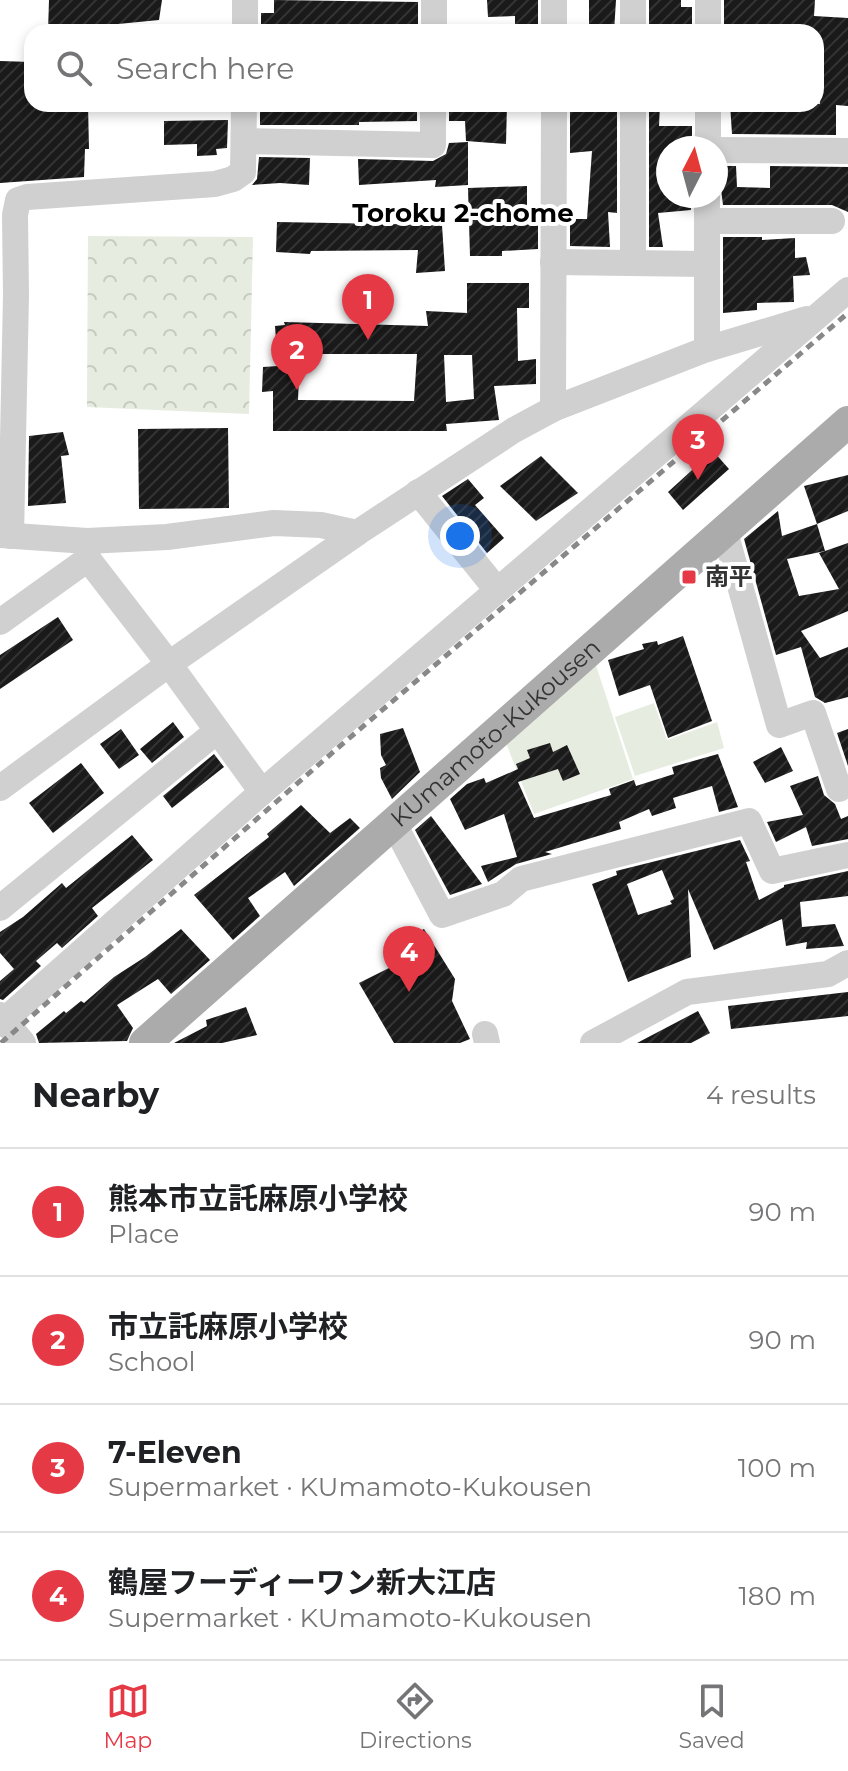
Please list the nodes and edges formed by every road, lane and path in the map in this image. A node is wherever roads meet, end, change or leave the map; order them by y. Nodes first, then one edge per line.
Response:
1 (245, 0) edge
2 (434, 0) edge
3 (554, 0) edge
4 (633, 0) edge
5 (708, 0) edge
6 (245, 24) edge
7 (434, 24) edge
8 (554, 24) edge
9 (633, 24) edge
10 (708, 24) edge
11 (244, 112) edge
12 (433, 112) edge
13 (554, 112) edge
14 (633, 112) edge
15 (708, 112) edge
16 (708, 136) edge
17 (244, 141) junction
18 (728, 150) edge
19 (848, 151) edge
20 (707, 209) edge
21 (7, 215) edge
22 (832, 221) dead end
23 (553, 262) junction
24 (633, 263) junction
25 (706, 264) junction
26 (848, 290) edge
27 (8, 295) edge
28 (818, 316) junction
29 (707, 349) junction
30 (8, 353) edge
31 (553, 409) junction
32 (7, 422) edge
33 (848, 422) edge
34 (418, 492) junction
35 (725, 532) junction
36 (357, 533) junction
37 (5, 536) edge
38 (88, 550) junction
39 (497, 590) junction
40 (0, 622) edge
41 (169, 664) junction
42 (217, 731) junction
43 (0, 788) edge
44 (839, 789) dead end
45 (262, 792) junction
46 (394, 824) junction
47 (848, 855) edge
48 (0, 908) edge
49 (848, 963) edge
50 (2, 1020) edge
51 (23, 1043) edge
52 (145, 1043) edge
53 (593, 1043) edge

1 - 6 street
2 - 7 street
3 - 8 street
4 - 9 street
5 - 10 street
11 - 17 street
12 - 17 street
13 - 23 street
14 - 24 street
15 - 16 street
17 - 21 street
18 - 19 street
20 - 22 street
20 - 25 street
21 - 27 street
23 - 24 street
23 - 31 street
24 - 25 street
25 - 29 street
26 - 28 street
27 - 30 street
28 - 29 street
28 - 39 street
29 - 31 street
30 - 32 street
31 - 34 street
32 - 37 street
33 - 35 main road, KUmamoto-Kukousen
34 - 36 street
34 - 39 street
35 - 44 street
35 - 46 main road, KUmamoto-Kukousen
36 - 38 street
36 - 41 street
37 - 38 street
38 - 40 street
38 - 41 street
39 - 45 street
41 - 42 street
41 - 43 street
42 - 45 street
42 - 48 street
45 - 50 street
46 - 47 street
46 - 52 main road, KUmamoto-Kukousen
49 - 53 street
50 - 51 street

